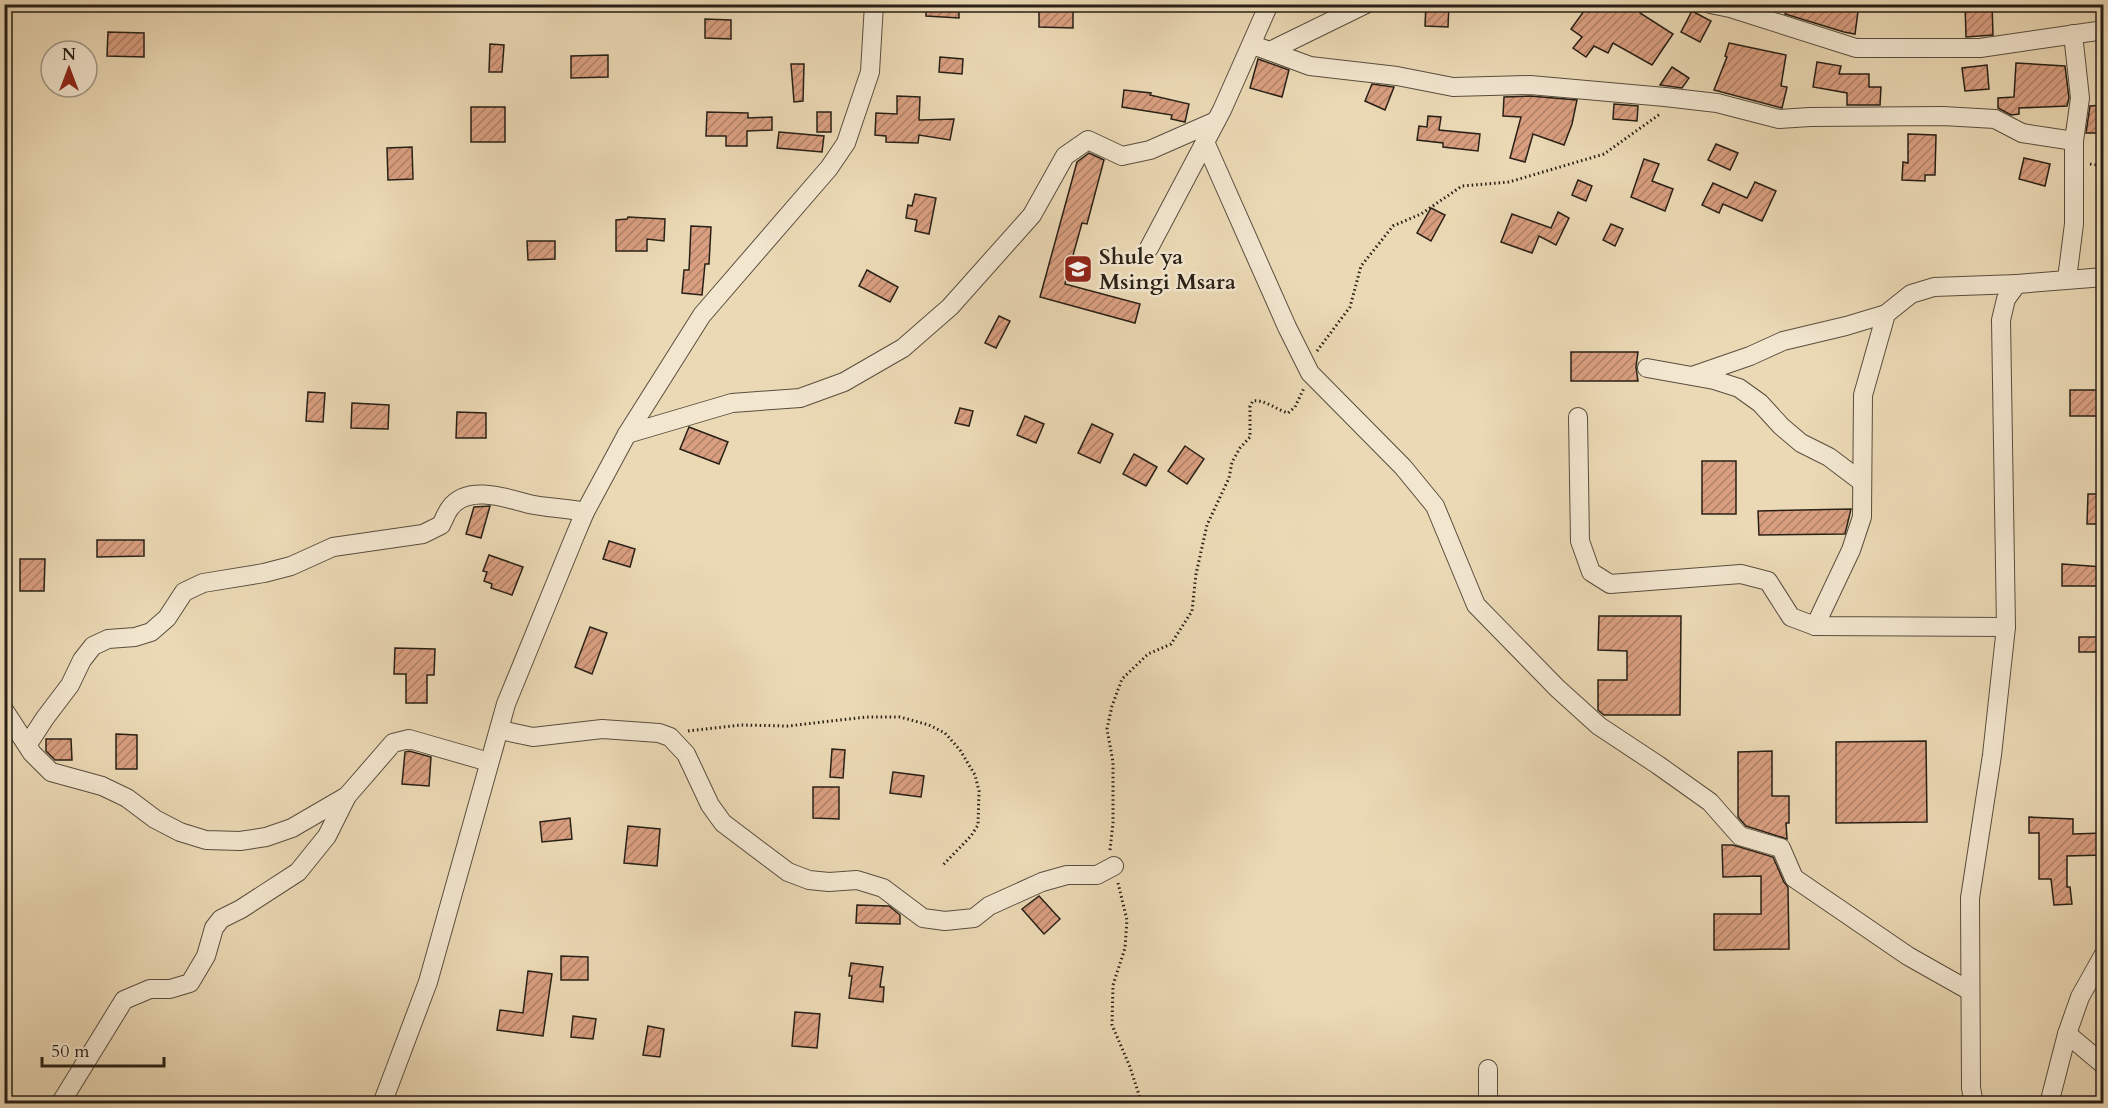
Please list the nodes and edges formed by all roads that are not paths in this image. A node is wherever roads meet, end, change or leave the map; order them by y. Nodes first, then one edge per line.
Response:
1 (874, 4) edge
2 (1269, 4) edge
3 (1366, 4) edge
4 (1710, 4) edge
5 (2103, 30) edge
6 (2073, 34) junction
7 (1252, 45) junction
8 (1270, 51) junction
9 (1216, 121) junction
10 (2073, 141) junction
11 (1205, 142) junction
12 (1149, 248) dead end
13 (2103, 277) edge
14 (2067, 279) junction
15 (2017, 284) junction
16 (1886, 314) junction
17 (1647, 368) dead end
18 (1693, 376) junction
19 (1578, 417) dead end
20 (627, 434) junction
21 (1862, 482) junction
22 (585, 512) junction
23 (1815, 626) junction
24 (2006, 627) junction
25 (4, 710) edge
26 (500, 730) junction
27 (28, 744) junction
28 (489, 762) junction
29 (347, 796) junction
30 (1114, 866) road end
31 (2103, 954) edge
32 (1970, 992) junction
33 (2067, 1034) junction
34 (2103, 1065) edge
35 (1488, 1069) dead end
36 (60, 1104) edge
37 (382, 1104) edge
38 (1488, 1104) edge
39 (1974, 1104) edge
40 (2049, 1104) edge

1 - 20 street
2 - 7 street
3 - 8 street
4 - 6 street
5 - 6 street
6 - 10 street
7 - 8 street
7 - 9 street
8 - 10 street
9 - 11 street
9 - 20 street
10 - 14 street
11 - 12 street
11 - 32 street
13 - 14 street
14 - 15 street
15 - 16 street
15 - 24 street
16 - 18 street
16 - 21 street
17 - 18 street
18 - 21 street
19 - 23 street
20 - 22 street
21 - 23 street
22 - 26 street
22 - 27 street
23 - 24 street
24 - 32 street
25 - 27 street
26 - 28 street
26 - 30 street
27 - 29 street
28 - 29 street
28 - 37 street
29 - 36 street
31 - 33 street
32 - 39 street
33 - 34 street
33 - 40 street
35 - 38 street

